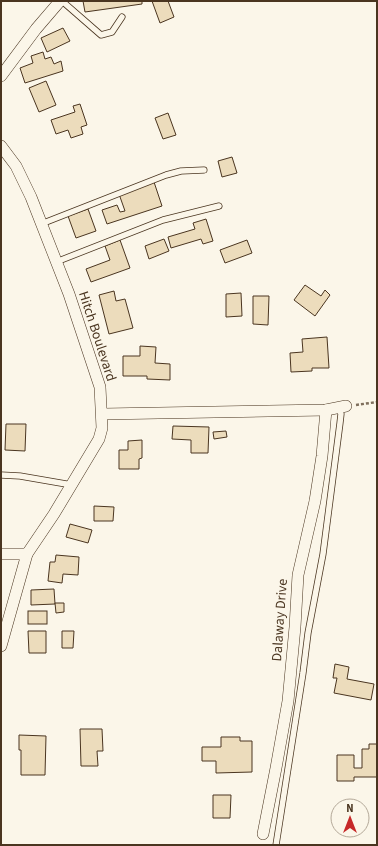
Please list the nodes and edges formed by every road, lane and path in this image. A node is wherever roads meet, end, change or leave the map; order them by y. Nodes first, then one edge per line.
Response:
1 (61, 1) edge
2 (122, 17) dead end
3 (1, 76) edge
4 (1, 146) edge
5 (204, 170) dead end
6 (219, 206) dead end
7 (41, 224) junction
8 (56, 262) junction
9 (377, 402) edge
10 (343, 406) junction
11 (326, 410) junction
12 (103, 414) junction
13 (1, 475) edge
14 (72, 485) junction
15 (1, 554) edge
16 (27, 554) junction
17 (1, 646) edge
18 (263, 834) dead end
19 (276, 845) edge

1 - 2 lane
1 - 3 street
4 - 7 street, Hitch Boulevard
5 - 7 lane
6 - 8 lane
7 - 8 street, Hitch Boulevard
8 - 12 street, Hitch Boulevard
9 - 10 path
10 - 11 street
10 - 19 lane
11 - 12 street
11 - 18 street, Dalaway Drive
12 - 14 street, Hitch Boulevard
13 - 14 lane
14 - 16 street, Hitch Boulevard
15 - 16 street
16 - 17 street, Hitch Boulevard

